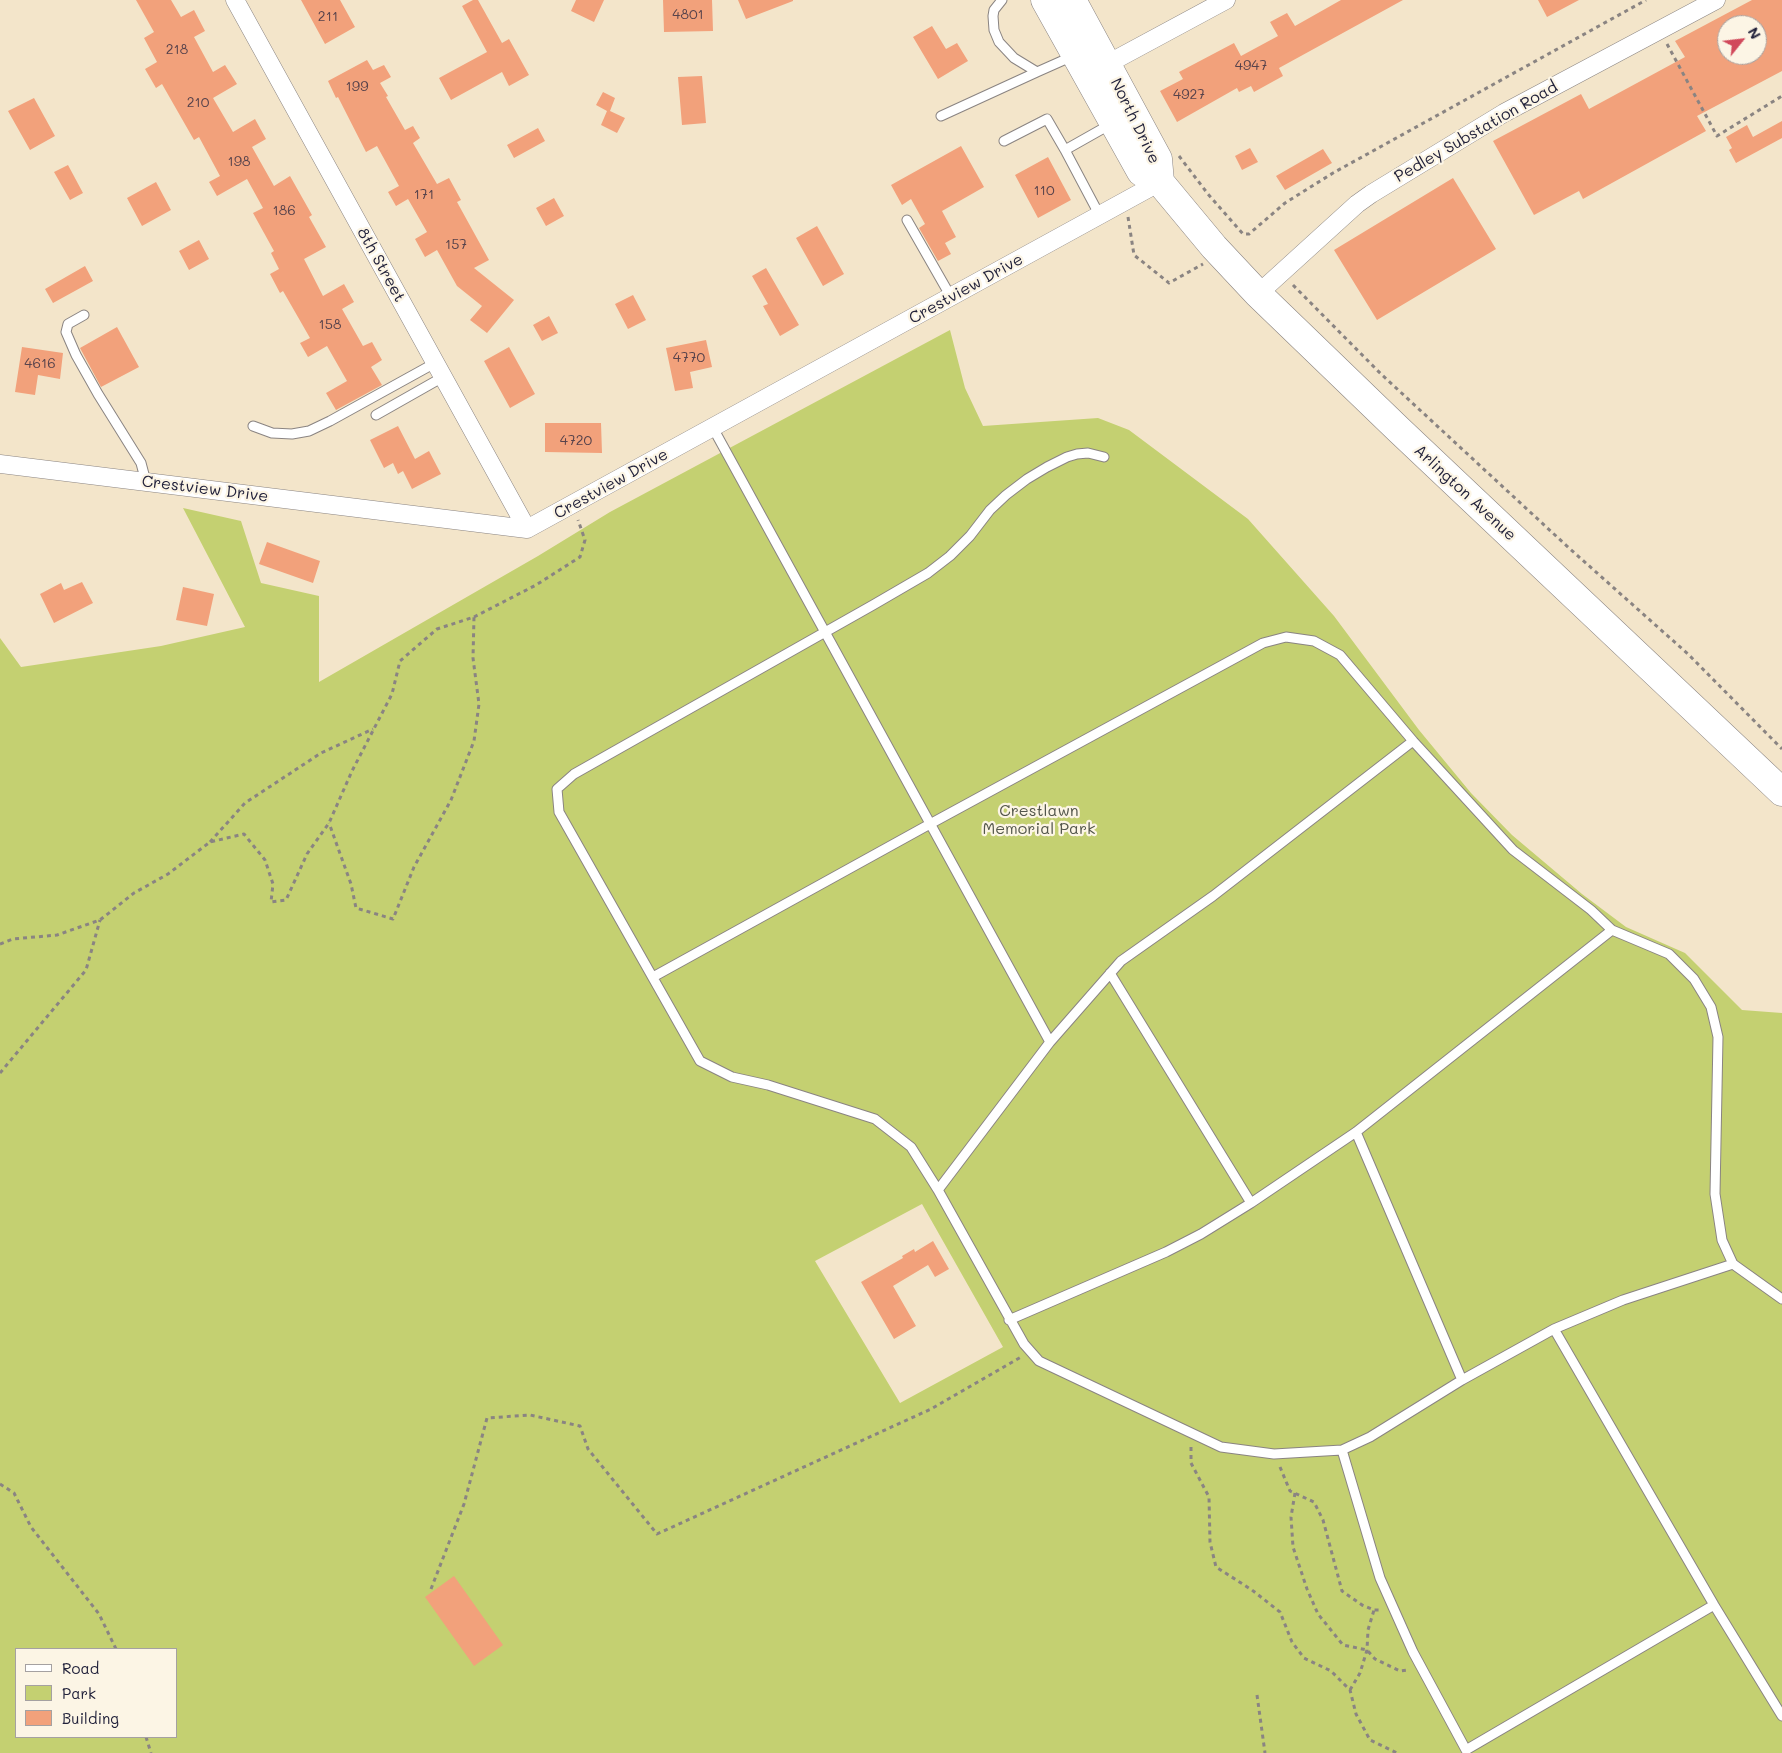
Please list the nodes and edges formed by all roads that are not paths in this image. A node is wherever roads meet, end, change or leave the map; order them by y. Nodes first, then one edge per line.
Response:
1 (235, 0) edge
2 (1002, 0) edge
3 (1045, 0) edge
4 (1072, 0) edge
5 (1226, 0) edge
6 (1716, 0) edge
7 (1090, 65) junction
8 (1037, 72) junction
9 (941, 116) dead end
10 (1114, 123) junction
11 (1004, 141) dead end
12 (1064, 150) junction
13 (1160, 182) junction
14 (1100, 216) junction
15 (907, 220) dead end
16 (1258, 294) junction
17 (951, 297) junction
18 (84, 316) dead end
19 (439, 370) junction
20 (376, 415) dead end
21 (253, 426) dead end
22 (713, 428) junction
23 (1104, 456) dead end
24 (0, 464) edge
25 (146, 482) junction
26 (527, 530) junction
27 (826, 632) junction
28 (1413, 741) junction
29 (1782, 792) edge
30 (930, 824) junction
31 (1612, 930) junction
32 (1110, 973) junction
33 (653, 977) junction
34 (1050, 1042) junction
35 (1356, 1132) junction
36 (938, 1190) junction
37 (1251, 1203) junction
38 (1733, 1264) junction
39 (1782, 1299) edge
40 (1010, 1320) junction
41 (1554, 1329) junction
42 (1462, 1380) junction
43 (1342, 1450) junction
44 (1714, 1605) junction
45 (1782, 1716) edge
46 (1464, 1751) edge

1 - 19 street, 8th Street
2 - 8 lane
3 - 7 main road, North Drive
4 - 7 main road, North Drive
5 - 7 street
6 - 16 street, Pedley Substation Road
7 - 8 lane
7 - 10 main road, North Drive
7 - 13 main road, North Drive
8 - 9 lane
10 - 12 lane
10 - 13 main road, North Drive
11 - 12 lane
12 - 14 lane
13 - 14 street, Crestview Drive
13 - 16 main road, Arlington Avenue
14 - 17 street, Crestview Drive
15 - 17 lane
16 - 29 main road, Arlington Avenue
17 - 22 street, Crestview Drive
18 - 25 lane
19 - 20 lane
19 - 21 lane
19 - 26 street, 8th Street
22 - 26 street, Crestview Drive
22 - 27 lane
23 - 27 lane
24 - 25 street, Crestview Drive
25 - 26 street, Crestview Drive
27 - 30 lane
27 - 33 lane
28 - 30 lane
28 - 31 lane
28 - 32 lane
30 - 33 lane
30 - 34 lane
31 - 35 lane
31 - 38 lane
32 - 34 lane
32 - 37 lane
33 - 36 lane
34 - 36 lane
35 - 37 lane
35 - 42 lane
36 - 40 lane
37 - 40 lane
38 - 39 lane
38 - 41 lane
40 - 43 lane
41 - 42 lane
41 - 44 lane
42 - 43 lane
43 - 46 lane
44 - 45 lane
44 - 46 lane

